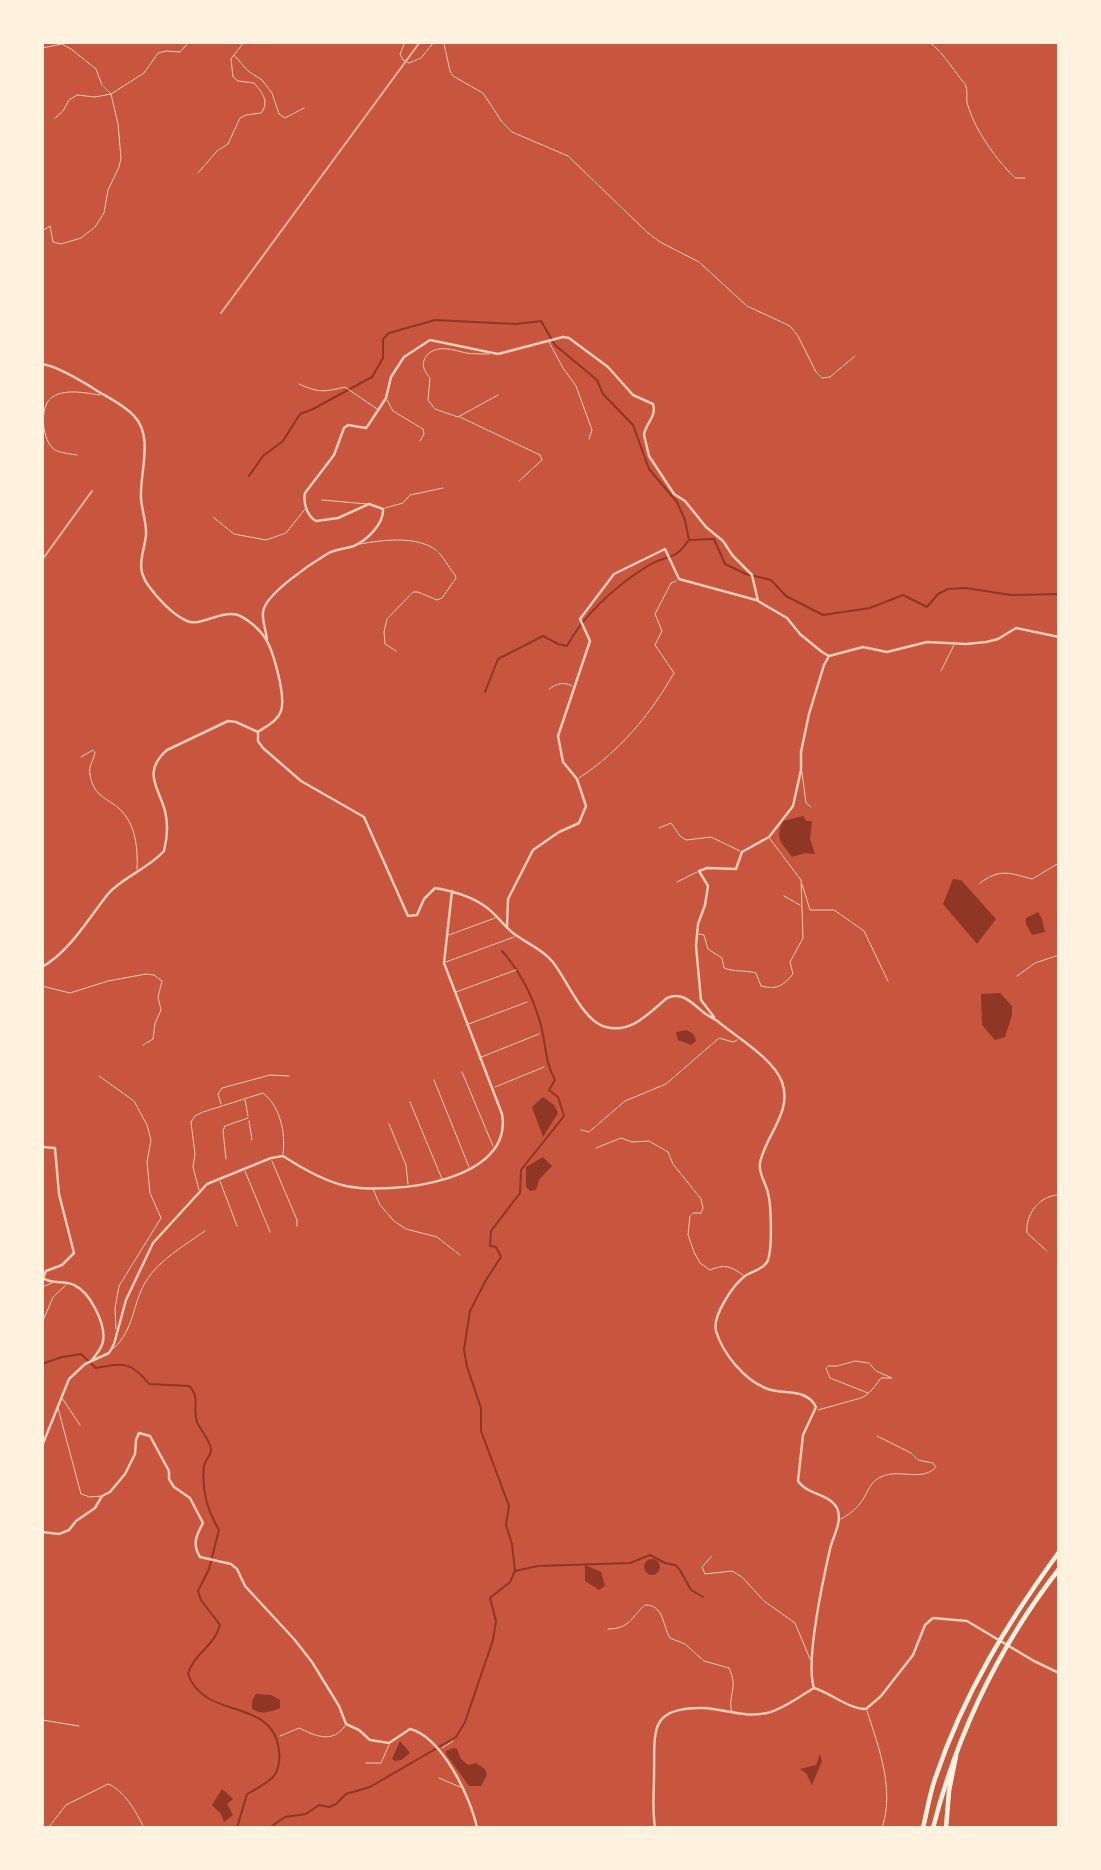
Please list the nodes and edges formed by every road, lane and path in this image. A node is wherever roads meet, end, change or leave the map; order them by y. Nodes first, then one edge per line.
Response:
1 (188, 42) edge
2 (244, 42) edge
3 (405, 42) edge
4 (434, 42) edge
5 (441, 42) edge
6 (929, 42) edge
7 (42, 48) edge
8 (233, 55) junction
9 (111, 94) junction
10 (304, 108) dead end
11 (54, 119) dead end
12 (198, 173) dead end
13 (1025, 178) dead end
14 (42, 231) edge
15 (548, 340) junction
16 (491, 354) junction
17 (855, 356) dead end
18 (42, 364) edge
19 (299, 384) dead end
20 (498, 395) dead end
21 (106, 396) junction
22 (386, 398) junction
23 (377, 409) junction
24 (458, 416) junction
25 (589, 439) dead end
26 (420, 441) dead end
27 (76, 455) dead end
28 (519, 481) dead end
29 (443, 488) dead end
30 (322, 500) dead end
31 (369, 504) junction
32 (306, 507) junction
33 (383, 509) junction
34 (213, 517) dead end
35 (354, 545) junction
36 (680, 579) junction
37 (758, 601) junction
38 (1059, 637) edge
39 (268, 642) junction
40 (956, 643) junction
41 (396, 651) dead end
42 (830, 656) junction
43 (941, 671) dead end
44 (574, 687) junction
45 (550, 689) dead end
46 (258, 732) junction
47 (81, 757) dead end
48 (801, 770) junction
49 (578, 779) junction
50 (811, 807) dead end
51 (659, 828) dead end
52 (769, 837) junction
53 (742, 852) junction
54 (1059, 863) edge
55 (699, 872) junction
56 (136, 874) junction
57 (801, 880) junction
58 (677, 882) dead end
59 (980, 883) dead end
60 (452, 891) junction
61 (784, 896) dead end
62 (802, 906) junction
63 (495, 918) dead end
64 (507, 927) junction
65 (696, 933) junction
66 (447, 936) junction
67 (516, 937) dead end
68 (1059, 955) edge
69 (444, 963) junction
70 (42, 967) edge
71 (516, 970) dead end
72 (1017, 976) dead end
73 (888, 981) dead end
74 (42, 986) edge
75 (454, 992) junction
76 (527, 1002) dead end
77 (718, 1021) junction
78 (466, 1025) junction
79 (539, 1034) dead end
80 (738, 1038) junction
81 (144, 1045) dead end
82 (479, 1058) junction
83 (544, 1068) dead end
84 (462, 1072) dead end
85 (99, 1076) dead end
86 (289, 1076) dead end
87 (435, 1080) dead end
88 (492, 1088) junction
89 (244, 1098) junction
90 (410, 1102) dead end
91 (222, 1106) junction
92 (248, 1118) junction
93 (389, 1124) dead end
94 (581, 1130) dead end
95 (252, 1140) dead end
96 (42, 1147) edge
97 (494, 1148) junction
98 (596, 1148) dead end
99 (283, 1156) junction
100 (226, 1158) dead end
101 (271, 1158) junction
102 (244, 1169) junction
103 (470, 1169) junction
104 (219, 1178) junction
105 (442, 1181) junction
106 (408, 1186) junction
107 (372, 1187) junction
108 (199, 1191) junction
109 (1059, 1195) edge
110 (237, 1226) dead end
111 (297, 1226) dead end
112 (205, 1231) dead end
113 (270, 1231) dead end
114 (1047, 1251) dead end
115 (460, 1255) dead end
116 (744, 1277) junction
117 (54, 1282) junction
118 (69, 1283) junction
119 (42, 1287) edge
120 (42, 1323) edge
121 (116, 1335) junction
122 (109, 1353) junction
123 (91, 1361) junction
124 (868, 1393) junction
125 (61, 1396) junction
126 (57, 1405) junction
127 (816, 1411) junction
128 (80, 1426) dead end
129 (877, 1436) dead end
130 (42, 1446) edge
131 (102, 1496) junction
132 (839, 1521) junction
133 (42, 1532) edge
134 (1059, 1552) edge
135 (712, 1556) dead end
136 (1059, 1569) edge
137 (608, 1629) dead end
138 (810, 1659) junction
139 (1059, 1673) edge
140 (814, 1688) junction
141 (866, 1709) junction
142 (733, 1714) junction
143 (42, 1720) edge
144 (346, 1724) junction
145 (79, 1726) dead end
146 (279, 1736) dead end
147 (453, 1741) dead end
148 (389, 1743) junction
149 (957, 1748) junction
150 (440, 1750) junction
151 (366, 1763) dead end
152 (439, 1777) dead end
153 (462, 1788) junction
154 (48, 1828) edge
155 (144, 1828) edge
156 (477, 1828) edge
157 (655, 1828) edge
158 (881, 1828) edge
159 (923, 1828) edge
160 (933, 1828) edge
161 (946, 1828) edge

1 - 9 lane
2 - 8 lane
3 - 4 lane
5 - 17 lane
6 - 13 lane
7 - 9 lane
8 - 10 lane
8 - 12 lane
9 - 11 lane
9 - 14 lane
15 - 16 street
15 - 25 lane
15 - 37 street
16 - 22 street
16 - 24 lane
18 - 21 street
19 - 23 lane
20 - 24 lane
21 - 27 lane
21 - 39 street
22 - 23 street
22 - 26 lane
23 - 32 street
24 - 28 lane
29 - 33 lane
30 - 31 lane
31 - 32 street
31 - 33 street
32 - 34 lane
33 - 35 street
35 - 39 street
35 - 41 lane
36 - 37 street
36 - 44 street
36 - 49 lane
37 - 42 street
38 - 40 street
39 - 46 street
40 - 42 street
40 - 43 lane
42 - 48 street
44 - 45 lane
44 - 49 street
46 - 56 street
46 - 60 street
47 - 56 lane
48 - 50 lane
48 - 52 street
49 - 64 street
51 - 53 lane
52 - 53 street
52 - 57 lane
53 - 55 street
54 - 59 lane
55 - 58 lane
55 - 65 street
56 - 70 street
57 - 62 lane
57 - 73 lane
60 - 64 street
60 - 66 street
61 - 62 lane
62 - 65 lane
63 - 66 lane
64 - 77 street
65 - 77 street
66 - 69 street
67 - 69 lane
68 - 72 lane
69 - 75 street
71 - 75 lane
74 - 81 lane
75 - 78 street
76 - 78 lane
77 - 80 street
78 - 82 street
79 - 82 lane
80 - 94 lane
80 - 116 street
82 - 88 street
83 - 88 lane
84 - 97 lane
85 - 121 lane
86 - 91 lane
87 - 103 lane
88 - 97 street
89 - 91 lane
89 - 92 lane
89 - 99 lane
90 - 105 lane
91 - 108 lane
92 - 95 lane
92 - 100 lane
93 - 106 lane
96 - 117 street
97 - 103 street
98 - 116 lane
99 - 101 street
99 - 107 street
101 - 102 street
101 - 111 lane
102 - 104 street
102 - 113 lane
103 - 105 street
104 - 108 street
104 - 110 lane
105 - 106 street
106 - 107 street
107 - 115 lane
108 - 121 street
109 - 114 lane
112 - 122 lane
116 - 127 street
117 - 118 street
117 - 119 lane
118 - 120 lane
118 - 123 street
121 - 122 street
122 - 123 street
123 - 125 street
124 - 124 lane
124 - 127 lane
125 - 126 street
125 - 128 lane
126 - 130 street
126 - 131 lane
127 - 132 street
129 - 132 lane
131 - 133 street
131 - 144 street
132 - 138 street
134 - 159 highway
135 - 138 lane
136 - 149 highway
137 - 142 lane
138 - 140 street
139 - 141 street
140 - 141 street
140 - 142 street
141 - 158 lane
142 - 157 street
143 - 145 lane
144 - 146 lane
144 - 148 street
147 - 150 lane
148 - 150 street
148 - 151 lane
149 - 160 highway
149 - 161 highway
150 - 153 street
152 - 153 lane
153 - 156 street
154 - 155 lane

